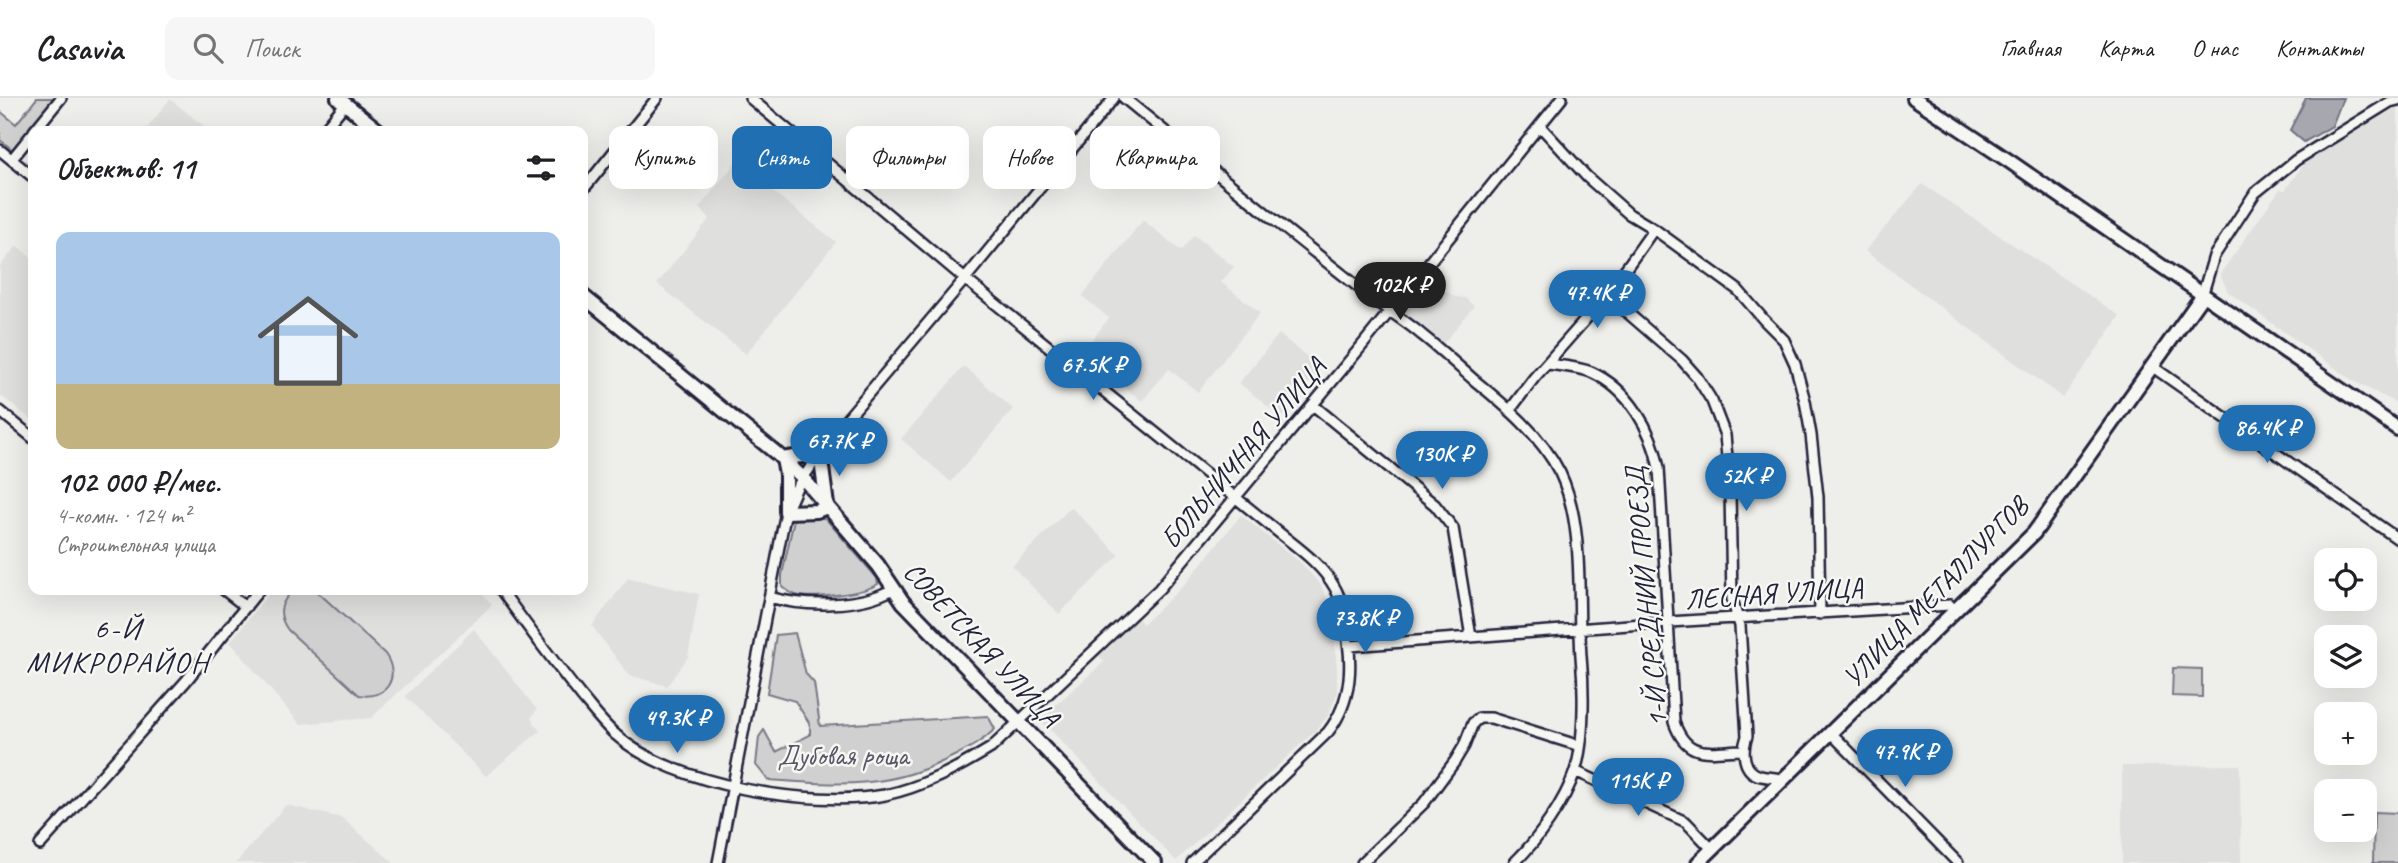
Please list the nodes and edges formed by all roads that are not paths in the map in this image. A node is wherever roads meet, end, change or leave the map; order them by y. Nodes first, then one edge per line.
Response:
1 (61, 98) edge
2 (656, 98) edge
3 (750, 98) edge
4 (1114, 98) edge
5 (1124, 98) edge
6 (1562, 98) edge
7 (1914, 98) edge
8 (2398, 100) edge
9 (341, 101) edge
10 (39, 126) edge
11 (326, 126) edge
12 (373, 126) edge
13 (1540, 126) junction
14 (28, 139) edge
15 (0, 150) edge
16 (12, 159) junction
17 (28, 173) edge
18 (588, 184) edge
19 (1654, 229) junction
20 (965, 279) junction
21 (1607, 295) junction
22 (2202, 296) junction
23 (588, 300) edge
24 (1390, 311) junction
25 (1548, 363) junction
26 (2153, 367) junction
27 (1313, 405) junction
28 (1510, 410) junction
29 (0, 411) edge
30 (2398, 429) edge
31 (28, 434) edge
32 (820, 453) junction
33 (782, 459) junction
34 (802, 477) junction
35 (1237, 498) junction
36 (827, 507) junction
37 (786, 512) junction
38 (2398, 539) edge
39 (893, 589) junction
40 (230, 595) edge
41 (255, 595) edge
42 (505, 595) edge
43 (769, 597) junction
44 (1950, 605) dead end
45 (246, 607) junction
46 (1820, 614) junction
47 (1737, 618) junction
48 (1669, 622) junction
49 (1580, 630) junction
50 (1471, 637) junction
51 (1350, 646) junction
52 (1019, 721) junction
53 (1832, 734) junction
54 (1580, 746) junction
55 (1742, 750) junction
56 (1575, 771) junction
57 (1784, 780) junction
58 (733, 786) junction
59 (40, 845) dead end
60 (1712, 849) junction
61 (718, 863) edge
62 (1155, 863) edge
63 (1192, 863) edge
64 (1362, 863) edge
65 (1514, 863) edge
66 (1698, 863) edge
67 (1958, 863) edge

1 - 10 street
2 - 18 street
3 - 20 street
4 - 20 street
5 - 24 street
6 - 13 street, БОЛЬНИЧНАЯ УЛИЦА
7 - 22 street
8 - 22 street
9 - 11 street
9 - 12 street
13 - 19 street
13 - 24 street, БОЛЬНИЧНАЯ УЛИЦА
14 - 16 street
15 - 16 street
16 - 17 street
19 - 21 street
19 - 46 street
20 - 32 street
20 - 35 street
21 - 25 street
21 - 47 street
22 - 26 street, УЛИЦА МЕТАЛЛУРГОВ
22 - 30 street
23 - 33 street, СОВЕТСКАЯ УЛИЦА
24 - 27 street, БОЛЬНИЧНАЯ УЛИЦА
24 - 28 street
25 - 28 street
25 - 48 street, 1-Й СРЕДНИЙ ПРОЕЗД
26 - 38 street
26 - 53 street, УЛИЦА МЕТАЛЛУРГОВ
27 - 35 street, БОЛЬНИЧНАЯ УЛИЦА
27 - 50 street
28 - 49 street
29 - 31 street
32 - 33 street
32 - 34 street
32 - 36 street
33 - 34 street, СОВЕТСКАЯ УЛИЦА
33 - 37 street
34 - 36 street, СОВЕТСКАЯ УЛИЦА
34 - 37 street
35 - 51 street
35 - 52 street, БОЛЬНИЧНАЯ УЛИЦА
36 - 37 street
36 - 39 street, СОВЕТСКАЯ УЛИЦА
37 - 43 street
39 - 43 street
39 - 52 street, СОВЕТСКАЯ УЛИЦА
40 - 45 street
41 - 45 street
42 - 58 street, БОЛЬНИЧНАЯ УЛИЦА
43 - 58 street
44 - 46 street, ЛЕСНАЯ УЛИЦА
45 - 59 street
46 - 47 street, ЛЕСНАЯ УЛИЦА
47 - 48 street, ЛЕСНАЯ УЛИЦА
47 - 55 street
48 - 49 street, ЛЕСНАЯ УЛИЦА
48 - 55 street, 1-Й СРЕДНИЙ ПРОЕЗД
49 - 50 street, ЛЕСНАЯ УЛИЦА
49 - 54 street
50 - 51 street, ЛЕСНАЯ УЛИЦА
51 - 63 street
52 - 58 street, БОЛЬНИЧНАЯ УЛИЦА
52 - 62 street, СОВЕТСКАЯ УЛИЦА
53 - 57 street, УЛИЦА МЕТАЛЛУРГОВ
53 - 67 street
54 - 56 street
54 - 64 street
55 - 57 street
56 - 60 street
56 - 65 street
57 - 60 street, УЛИЦА МЕТАЛЛУРГОВ
58 - 61 street
60 - 66 street, УЛИЦА МЕТАЛЛУРГОВ

